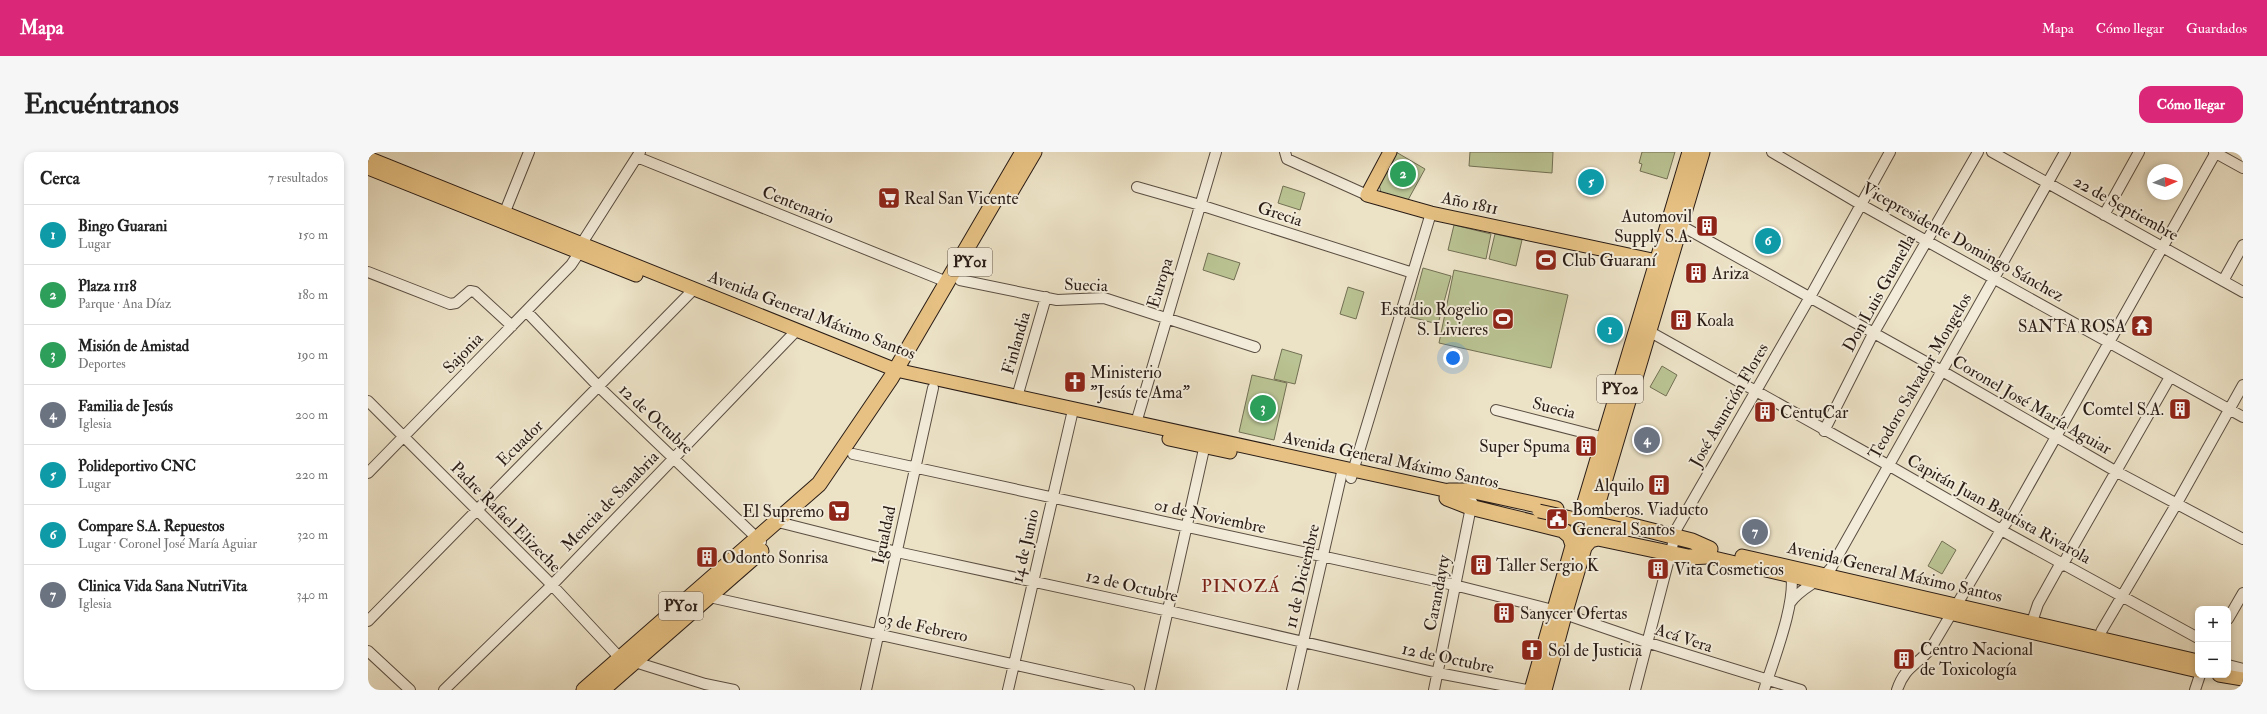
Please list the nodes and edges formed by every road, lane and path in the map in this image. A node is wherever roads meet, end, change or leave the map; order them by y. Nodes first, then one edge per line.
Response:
1 (529, 152) edge
2 (1023, 152) edge
3 (1034, 152) edge
4 (1216, 152) edge
5 (1390, 152) edge
6 (1690, 152) edge
7 (1702, 152) edge
8 (1772, 152) edge
9 (1890, 152) edge
10 (1978, 152) edge
11 (1992, 152) edge
12 (2065, 152) edge
13 (2139, 152) edge
14 (2215, 152) edge
15 (639, 154) edge
16 (1285, 154) edge
17 (1789, 156) edge
18 (368, 158) edge
19 (368, 168) edge
20 (2243, 168) edge
21 (2047, 183) junction
22 (1137, 187) dead end
23 (1367, 195) junction
24 (1200, 204) junction
25 (1860, 204) junction
26 (1431, 213) junction
27 (2104, 215) junction
28 (503, 217) junction
29 (1680, 225) junction
30 (1928, 240) junction
31 (2243, 245) edge
32 (2163, 247) junction
33 (581, 248) junction
34 (1658, 261) junction
35 (368, 272) edge
36 (1413, 273) junction
37 (1994, 278) junction
38 (954, 281) junction
39 (2223, 281) junction
40 (692, 292) junction
41 (2243, 292) edge
42 (1810, 297) junction
43 (1046, 298) junction
44 (528, 312) junction
45 (1166, 319) junction
46 (512, 326) junction
47 (1644, 328) junction
48 (793, 334) junction
49 (1873, 334) junction
50 (2109, 342) junction
51 (1255, 347) dead end
52 (1942, 371) junction
53 (898, 375) junction
54 (2170, 377) junction
55 (2243, 385) edge
56 (599, 387) junction
57 (933, 388) junction
58 (1756, 392) junction
59 (1017, 397) junction
60 (368, 401) edge
61 (2230, 409) junction
62 (1496, 410) dead end
63 (1072, 414) junction
64 (2243, 417) edge
65 (1136, 423) junction
66 (1824, 430) junction
67 (2057, 437) junction
68 (403, 438) junction
69 (1605, 438) junction
70 (1206, 442) junction
71 (853, 454) junction
72 (674, 457) junction
73 (1888, 465) junction
74 (915, 467) junction
75 (2117, 472) junction
76 (368, 473) edge
77 (1347, 473) junction
78 (1448, 494) junction
79 (1052, 497) junction
80 (1592, 501) junction
81 (2177, 503) junction
82 (1492, 504) junction
83 (1471, 505) junction
84 (476, 510) junction
85 (1587, 517) dead end
86 (783, 524) junction
87 (1188, 527) junction
88 (2001, 530) junction
89 (1580, 539) junction
90 (2243, 539) edge
91 (762, 543) junction
92 (1674, 545) junction
93 (897, 552) junction
94 (1709, 553) joint
95 (1323, 557) junction
96 (1836, 560) junction
97 (2063, 564) junction
98 (1790, 572) junction
99 (1821, 579) junction
100 (1033, 581) junction
101 (552, 585) junction
102 (1454, 585) junction
103 (1876, 587) junction
104 (2243, 593) edge
105 (703, 595) junction
106 (2121, 596) junction
107 (1790, 603) junction
108 (1954, 609) junction
109 (1169, 611) junction
110 (1559, 612) junction
111 (2231, 614) edge
112 (368, 621) edge
113 (2032, 622) junction
114 (878, 634) junction
115 (2195, 636) edge
116 (1646, 642) junction
117 (2097, 642) junction
118 (1303, 643) junction
119 (368, 651) edge
120 (620, 657) junction
121 (2195, 660) edge
122 (634, 662) junction
123 (1014, 663) junction
124 (2231, 667) edge
125 (2195, 670) edge
126 (2243, 670) edge
127 (1438, 673) junction
128 (2199, 678) edge
129 (2231, 678) edge
130 (2243, 680) edge
131 (1766, 685) edge
132 (410, 690) edge
133 (444, 690) edge
134 (584, 690) edge
135 (602, 690) edge
136 (734, 690) edge
137 (866, 690) edge
138 (1008, 690) edge
139 (1129, 690) edge
140 (1150, 690) edge
141 (1292, 690) edge
142 (1434, 690) edge
143 (1527, 690) edge
144 (1532, 690) edge
145 (1544, 690) edge
146 (1635, 690) edge
147 (1801, 690) edge
148 (1896, 690) edge
149 (2195, 690) edge

1 - 28 street
2 - 38 highway, PY01
3 - 38 highway, PY01
4 - 24 street, Europa
5 - 23 main road
6 - 34 highway, PY02
7 - 29 highway, PY02
8 - 17 street, Vicepresidente Domingo Sánchez
9 - 25 street, José Asunción Flores
10 - 30 street, Don Luis Guanella
11 - 21 street, 22 de Septiembre
12 - 21 street, Teodoro Salvador Mongelos
13 - 27 street
14 - 20 street
14 - 32 street
15 - 33 street, Sajonia
15 - 38 street, Centenario
16 - 23 street, Año 1811
17 - 25 street, Vicepresidente Domingo Sánchez
18 - 28 main road, Avenida General Máximo Santos
19 - 28 main road, Avenida General Máximo Santos
21 - 27 street, 22 de Septiembre
21 - 37 street, Teodoro Salvador Mongelos
22 - 24 street, Grecia
23 - 26 main road, Año 1811
24 - 36 street, Grecia
24 - 45 street, Europa
25 - 30 street, Vicepresidente Domingo Sánchez
25 - 42 street, José Asunción Flores
26 - 34 main road, Año 1811
26 - 36 street, 11 de Diciembre
27 - 32 street, 22 de Septiembre
28 - 33 main road, Avenida General Máximo Santos
29 - 42 street, Coronel José María Aguiar
29 - 47 highway, PY02
30 - 37 street, Vicepresidente Domingo Sánchez
30 - 49 street, Don Luis Guanella
31 - 39 street
32 - 39 street, 22 de Septiembre
32 - 50 street
33 - 40 main road, Avenida General Máximo Santos
33 - 44 street, Sajonia
34 - 47 highway, PY02
35 - 46 street
36 - 77 street, 11 de Diciembre
37 - 50 street, Vicepresidente Domingo Sánchez
37 - 52 street, Teodoro Salvador Mongelos
38 - 43 street, Suecia
38 - 53 highway, PY01
39 - 41 street, 22 de Septiembre
40 - 48 main road, Avenida General Máximo Santos
40 - 56 street, Ecuador
42 - 49 street, Coronel José María Aguiar
42 - 58 street, José Asunción Flores
43 - 45 street, Suecia
43 - 59 street, Finlandia
44 - 46 street, Sajonia
44 - 56 street, 12 de Octubre
45 - 51 street, Suecia
45 - 65 street, Europa
46 - 68 street, Sajonia
47 - 58 street, Capitán Juan Bautista Rivarola
47 - 69 highway, PY02
47 - 80 highway, PY02
48 - 53 main road, Avenida General Máximo Santos
48 - 72 street, Mencia de Sanabria
49 - 52 street, Coronel José María Aguiar
49 - 66 street, Don Luis Guanella
50 - 54 street, Vicepresidente Domingo Sánchez
50 - 67 street
52 - 67 street, Coronel José María Aguiar
52 - 73 street, Teodoro Salvador Mongelos
53 - 57 main road, Avenida General Máximo Santos
53 - 59 main road, Avenida General Máximo Santos
53 - 71 highway, PY01
53 - 86 highway, PY01
54 - 61 street, Vicepresidente Domingo Sánchez
54 - 75 street
55 - 61 street
56 - 72 street, 12 de Octubre
56 - 84 street, Ecuador
57 - 63 main road, Avenida General Máximo Santos
57 - 74 street, Igualdad
58 - 66 street, Capitán Juan Bautista Rivarola
58 - 92 street, José Asunción Flores
59 - 63 main road, Avenida General Máximo Santos
60 - 68 street, Padre Rafael Elizeche
61 - 64 street, Vicepresidente Domingo Sánchez
61 - 81 street
62 - 69 street, Suecia
63 - 65 main road, Avenida General Máximo Santos
63 - 70 main road, Avenida General Máximo Santos
63 - 79 street, 14 de Junio
65 - 70 main road, Avenida General Máximo Santos
66 - 73 street, Capitán Juan Bautista Rivarola
67 - 75 street, Coronel José María Aguiar
67 - 88 street
68 - 76 street, Sajonia
68 - 84 street, Padre Rafael Elizeche
69 - 80 highway, PY02
70 - 77 main road, Avenida General Máximo Santos
70 - 87 street
71 - 74 street, 01 de Noviembre
71 - 86 highway, PY01
72 - 91 street, 12 de Octubre
72 - 101 street, Mencia de Sanabria
73 - 88 street, Capitán Juan Bautista Rivarola
73 - 96 street, Teodoro Salvador Mongelos
74 - 79 street, 01 de Noviembre
74 - 93 street, Igualdad
75 - 81 street, Coronel José María Aguiar
75 - 97 street
77 - 78 main road, Avenida General Máximo Santos
77 - 95 street, 11 de Diciembre
78 - 80 highway
78 - 82 main road, Avenida General Máximo Santos
78 - 83 highway
79 - 87 street, 01 de Noviembre
79 - 100 street, 14 de Junio
80 - 85 highway, PY02
80 - 92 highway
81 - 90 street, Coronel José María Aguiar
81 - 106 street
82 - 83 main road, Avenida General Máximo Santos
82 - 92 main road, Avenida General Máximo Santos, bridge
83 - 89 highway
83 - 102 street, Carandayty
84 - 101 street, Padre Rafael Elizeche
84 - 112 street, Ecuador
86 - 91 highway, PY01
86 - 93 street, 12 de Octubre
87 - 95 street, 01 de Noviembre
87 - 109 street
88 - 97 street, Capitán Juan Bautista Rivarola
88 - 108 street
89 - 92 highway
89 - 110 highway
91 - 105 highway, PY01
92 - 94 highway
92 - 116 street, José Asunción Flores
93 - 100 street, 12 de Octubre
93 - 114 street, Igualdad
94 - 98 main road, Avenida General Máximo Santos
95 - 102 street, 01 de Noviembre
95 - 118 street, 11 de Diciembre
96 - 99 street, Teodoro Salvador Mongelos
96 - 103 street
97 - 106 street, Capitán Juan Bautista Rivarola
97 - 113 street
98 - 99 main road, Avenida General Máximo Santos
98 - 107 street, Teodoro Salvador Mongelos
99 - 103 main road, Avenida General Máximo Santos
99 - 107 street, Teodoro Salvador Mongelos
99 - 108 main road, Avenida General Máximo Santos
100 - 109 street, 12 de Octubre
100 - 123 street, 14 de Junio
101 - 120 street, Padre Rafael Elizeche
101 - 133 street, Mencia de Sanabria
102 - 110 street, 01 de Noviembre
102 - 127 street, Carandayty
103 - 108 main road, Avenida General Máximo Santos
104 - 111 street
105 - 114 street, 03 de Febrero
105 - 120 highway, PY01
105 - 122 highway, PY01
106 - 115 street, Capitán Juan Bautista Rivarola
106 - 117 street
107 - 131 street, Teodoro Salvador Mongelos
108 - 113 main road, Avenida General Máximo Santos
108 - 117 main road, Avenida General Máximo Santos
108 - 148 street
109 - 118 street, 12 de Octubre
109 - 140 street
110 - 116 street, Acá Vera
110 - 144 highway
110 - 145 highway
113 - 117 main road, Avenida General Máximo Santos
114 - 123 street, 03 de Febrero
114 - 137 street, Igualdad
116 - 131 street, Acá Vera
116 - 146 street, José Asunción Flores
117 - 121 main road, Avenida General Máximo Santos
117 - 125 main road, Avenida General Máximo Santos
118 - 127 street, 12 de Octubre
118 - 141 street, 11 de Diciembre
119 - 132 street
120 - 122 street
120 - 134 highway, PY01
122 - 135 highway, PY01
122 - 136 street
123 - 138 street, 14 de Junio
123 - 139 street, 03 de Febrero
124 - 126 main road
127 - 142 street, Carandayty
127 - 143 street, 12 de Octubre
128 - 149 street
129 - 130 main road
131 - 147 street, Acá Vera

